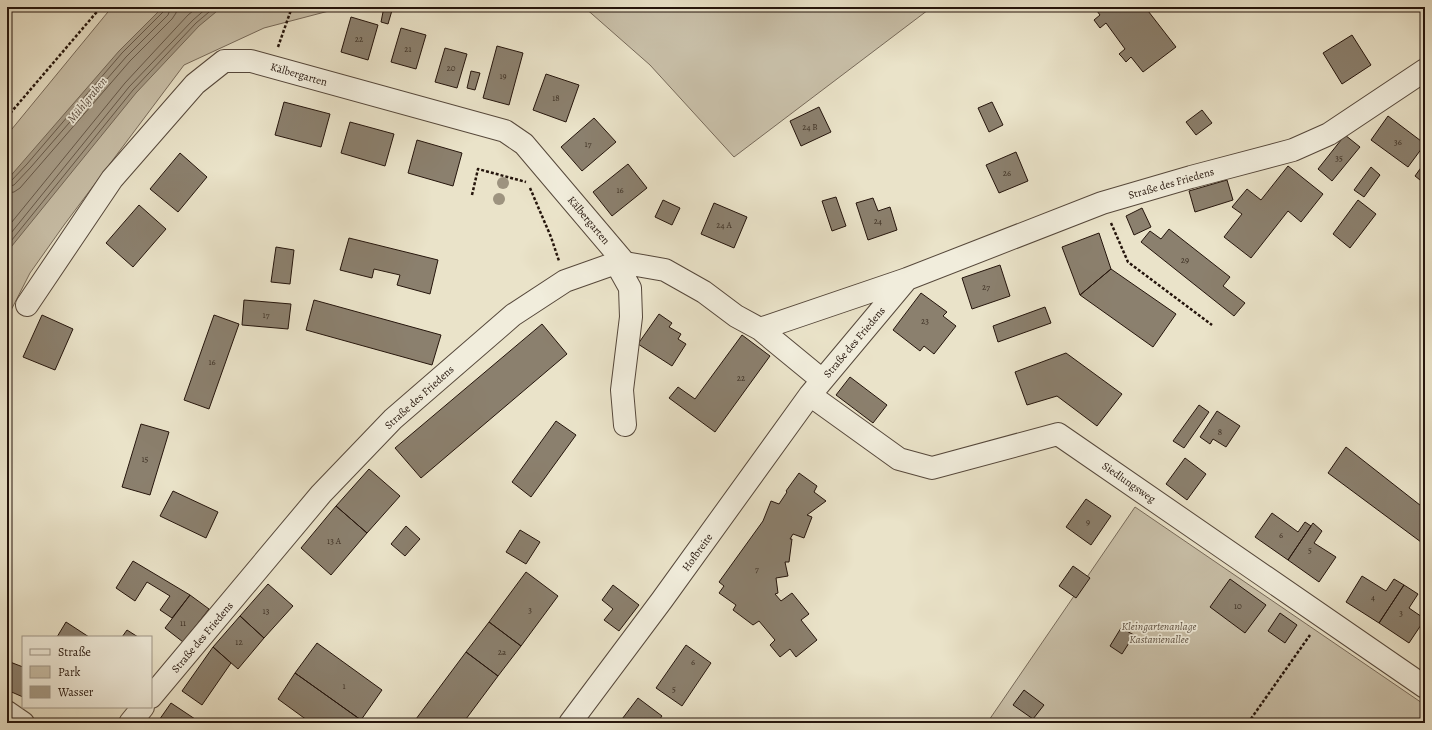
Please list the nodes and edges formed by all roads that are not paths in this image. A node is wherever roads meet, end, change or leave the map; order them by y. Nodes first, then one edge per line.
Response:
1 (1425, 70) edge
2 (620, 263) junction
3 (907, 279) junction
4 (27, 305) dead end
5 (760, 330) junction
6 (816, 388) junction
7 (625, 425) dead end
8 (1425, 687) edge
9 (152, 697) edge
10 (142, 708) edge
11 (7, 712) edge
12 (23, 723) edge
13 (130, 723) edge
14 (570, 723) edge

1 - 3 street, Straße des Friedens
2 - 4 street, Kälbergarten
2 - 5 street, Straße des Friedens
2 - 7 street, Kälbergarten
2 - 9 street, Straße des Friedens
3 - 5 street, Straße des Friedens
3 - 6 street, Straße des Friedens
5 - 6 street, Straße des Friedens
6 - 8 street, Siedlungsweg
6 - 14 street, Hofbreite
10 - 13 street
11 - 12 street

